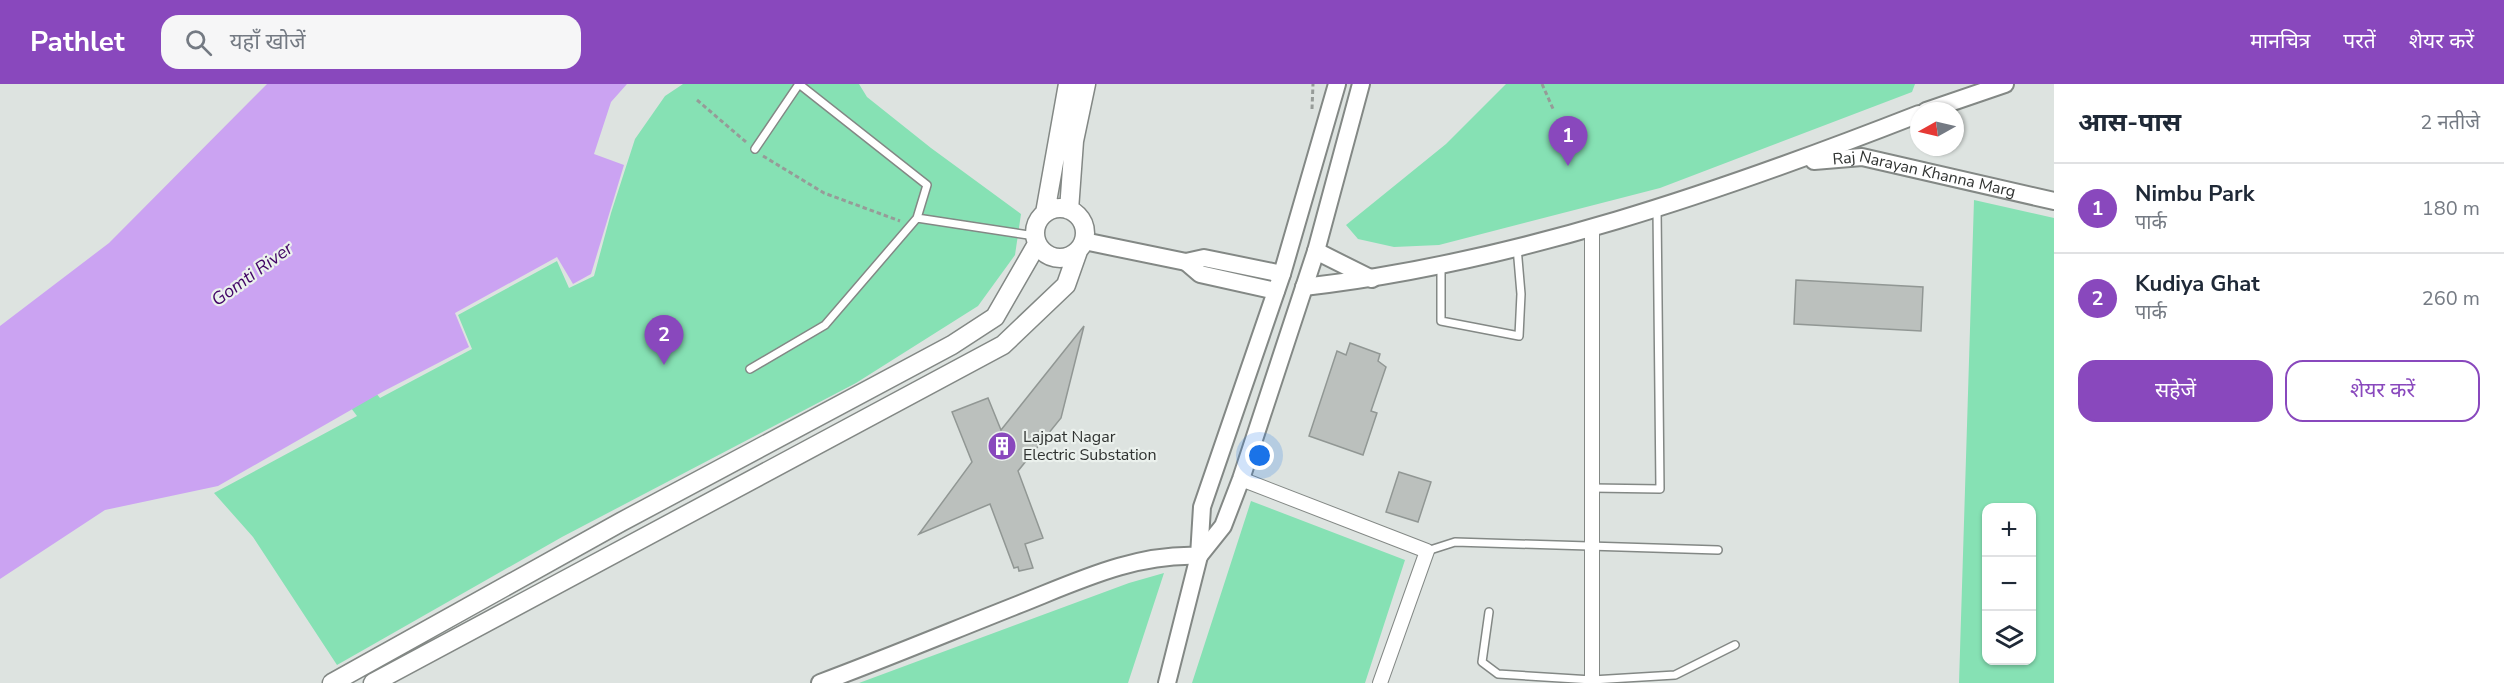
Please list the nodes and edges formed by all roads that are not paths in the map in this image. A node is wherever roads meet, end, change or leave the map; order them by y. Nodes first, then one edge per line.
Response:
1 (799, 84) edge
2 (1068, 84) edge
3 (1086, 84) edge
4 (1337, 84) edge
5 (1361, 84) edge
6 (2005, 84) edge
7 (1952, 102) edge
8 (1910, 118) edge
9 (755, 149) road end
10 (1794, 163) junction
11 (2054, 201) edge
12 (1657, 206) junction
13 (1069, 210) junction
14 (1045, 213) junction
15 (917, 218) junction
16 (1592, 228) junction
17 (1036, 240) junction
18 (1081, 246) junction
19 (1517, 248) junction
20 (1316, 252) junction
21 (1185, 262) junction
22 (1442, 264) junction
23 (1282, 274) junction
24 (1373, 279) junction
25 (1304, 287) junction
26 (1276, 291) junction
27 (750, 369) dead end
28 (1241, 479) junction
29 (1592, 488) junction
30 (1592, 547) junction
31 (1718, 550) dead end
32 (1428, 551) junction
33 (1199, 556) junction
34 (1489, 612) dead end
35 (1735, 645) dead end
36 (1592, 681) edge
37 (332, 683) edge
38 (373, 683) edge
39 (820, 683) edge
40 (1167, 683) edge
41 (1380, 683) edge

1 - 9 lane
1 - 15 lane
2 - 14 main road
3 - 13 main road
4 - 23 street
5 - 20 street
6 - 7 street
8 - 10 street
10 - 11 street, Raj Narayan Khanna Marg
10 - 12 street
12 - 16 street
12 - 29 lane
13 - 14 main road
13 - 18 main road
14 - 17 main road
15 - 17 lane
15 - 27 lane
16 - 19 street
16 - 29 street
17 - 18 main road
17 - 37 main road
18 - 21 street
18 - 38 main road
19 - 22 street
19 - 22 lane
20 - 24 street
20 - 25 street
21 - 23 street
21 - 26 street
22 - 24 street
23 - 26 street
24 - 25 street
25 - 28 street
26 - 33 street
28 - 32 street
28 - 33 street
29 - 30 street
30 - 31 lane
30 - 32 lane
30 - 36 street
32 - 41 street
33 - 39 street
33 - 40 street
34 - 36 lane
35 - 36 lane

